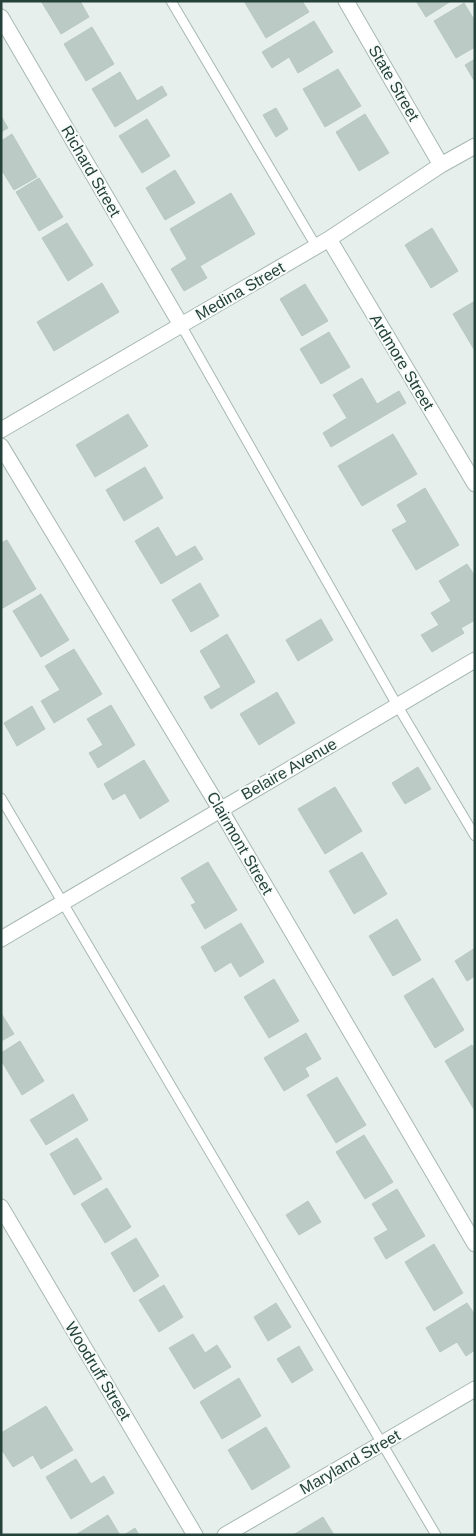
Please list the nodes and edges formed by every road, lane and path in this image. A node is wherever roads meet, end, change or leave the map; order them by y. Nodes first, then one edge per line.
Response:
1 (171, 1) edge
2 (346, 1) edge
3 (1, 17) edge
4 (475, 146) edge
5 (442, 165) junction
6 (323, 243) junction
7 (181, 325) junction
8 (1, 430) edge
9 (1, 446) edge
10 (475, 484) edge
11 (475, 660) edge
12 (397, 705) junction
13 (1, 798) edge
14 (220, 809) junction
15 (475, 836) edge
16 (63, 903) junction
17 (1, 940) edge
18 (1, 1207) edge
19 (475, 1244) edge
20 (475, 1389) edge
21 (382, 1443) junction
22 (195, 1535) edge
23 (225, 1535) edge
24 (436, 1535) edge

1 - 6 lane
2 - 5 street, State Street
3 - 7 street, Richard Street
4 - 5 street, Medina Street
5 - 6 street, Medina Street
6 - 7 street, Medina Street
6 - 10 street, Ardmore Street
7 - 8 street, Medina Street
7 - 12 lane
9 - 14 street, Clairmont Street
11 - 12 street, Belaire Avenue
12 - 14 street, Belaire Avenue
12 - 15 lane
13 - 16 lane
14 - 16 street, Belaire Avenue
14 - 19 street, Clairmont Street
16 - 17 street, Belaire Avenue
16 - 21 lane
18 - 22 street, Woodruff Street
20 - 21 street, Maryland Street
21 - 23 street, Maryland Street
21 - 24 lane

